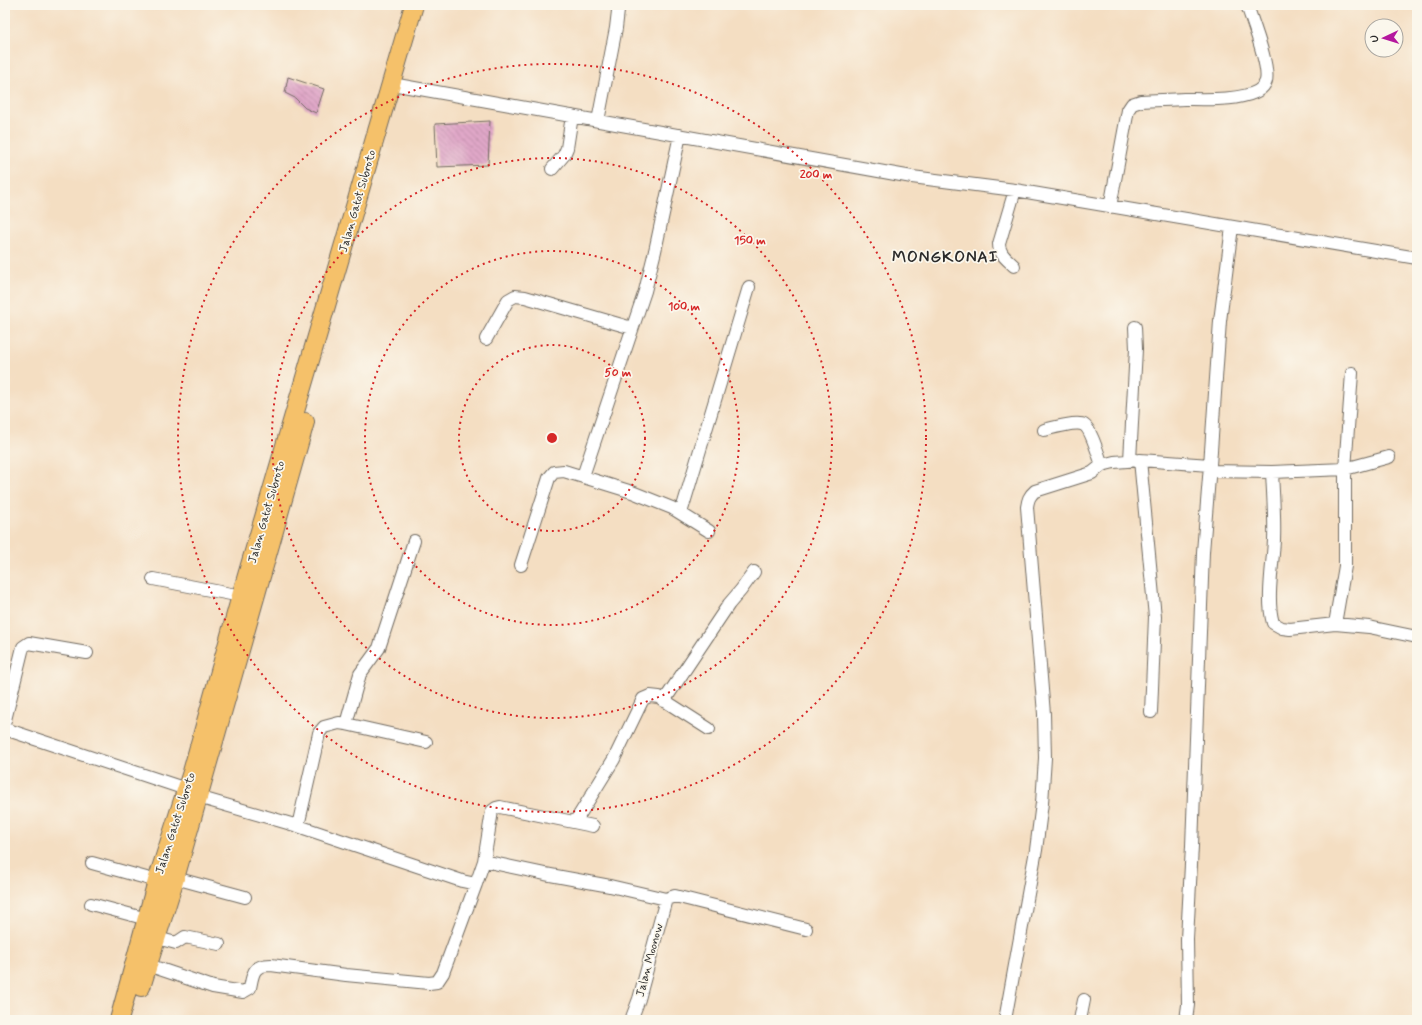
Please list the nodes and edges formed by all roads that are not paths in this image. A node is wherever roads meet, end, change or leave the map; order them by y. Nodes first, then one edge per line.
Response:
1 (414, 5) edge
2 (428, 5) edge
3 (617, 5) edge
4 (1247, 5) edge
5 (398, 85) junction
6 (572, 116) junction
7 (598, 121) junction
8 (680, 135) junction
9 (552, 169) dead end
10 (1015, 190) junction
11 (1110, 206) junction
12 (1232, 226) junction
13 (1417, 258) edge
14 (1014, 266) dead end
15 (749, 287) dead end
16 (1134, 327) dead end
17 (632, 328) junction
18 (486, 339) dead end
19 (1352, 373) dead end
20 (1044, 430) dead end
21 (1389, 457) dead end
22 (1135, 460) junction
23 (1102, 465) junction
24 (1210, 468) junction
25 (1345, 469) junction
26 (1272, 472) junction
27 (583, 476) junction
28 (681, 513) junction
29 (709, 531) dead end
30 (414, 541) dead end
31 (521, 564) dead end
32 (754, 572) dead end
33 (153, 579) dead end
34 (241, 596) junction
35 (1335, 624) junction
36 (1417, 637) edge
37 (87, 653) dead end
38 (664, 701) junction
39 (1151, 712) dead end
40 (5, 720) edge
41 (346, 724) junction
42 (709, 728) dead end
43 (5, 729) edge
44 (426, 742) dead end
45 (189, 793) junction
46 (575, 822) junction
47 (298, 826) junction
48 (593, 826) dead end
49 (484, 861) junction
50 (92, 863) dead end
51 (175, 878) junction
52 (157, 881) junction
53 (476, 884) junction
54 (245, 897) dead end
55 (666, 899) junction
56 (91, 904) dead end
57 (147, 919) junction
58 (806, 929) dead end
59 (157, 938) junction
60 (219, 944) dead end
61 (148, 965) junction
62 (1084, 1000) dead end
63 (119, 1020) edge
64 (132, 1020) edge
65 (631, 1020) edge
66 (1005, 1020) edge
67 (1080, 1020) edge
68 (1186, 1020) edge

1 - 5 highway, Jalan Gatot Subroto
2 - 5 highway, Jalan Gatot Subroto
3 - 7 street
4 - 11 street
5 - 6 street
5 - 34 highway, Jalan Gatot Subroto
5 - 45 highway, Jalan Gatot Subroto
6 - 7 street
6 - 9 street
7 - 8 street
8 - 10 street
8 - 17 street
10 - 11 street
10 - 14 street
11 - 12 street
12 - 13 street
12 - 24 street
15 - 28 street
16 - 22 street
17 - 18 street
17 - 27 street
19 - 25 street
20 - 23 street
21 - 25 street
22 - 23 street
22 - 24 street
22 - 39 street
23 - 66 street
24 - 26 street
24 - 68 street
25 - 26 street
25 - 35 street
26 - 35 street
27 - 28 street
27 - 31 street
28 - 29 street
30 - 41 street
32 - 38 street
33 - 34 street
34 - 45 highway, Jalan Gatot Subroto
35 - 36 street
37 - 40 street
38 - 42 street
38 - 46 street
41 - 44 street
41 - 47 street
43 - 45 street
45 - 47 street
45 - 51 highway, Jalan Gatot Subroto
45 - 52 highway, Jalan Gatot Subroto
46 - 48 street
46 - 49 street
47 - 53 street
49 - 53 street
49 - 55 street
50 - 52 street
51 - 54 street
51 - 59 highway, Jalan Gatot Subroto
52 - 57 highway, Jalan Gatot Subroto
53 - 61 street
55 - 58 street
55 - 65 street, Jalan Moonow
56 - 57 street
57 - 63 highway, Jalan Gatot Subroto
59 - 60 street
59 - 61 highway, Jalan Gatot Subroto
61 - 64 highway, Jalan Gatot Subroto
62 - 67 street

